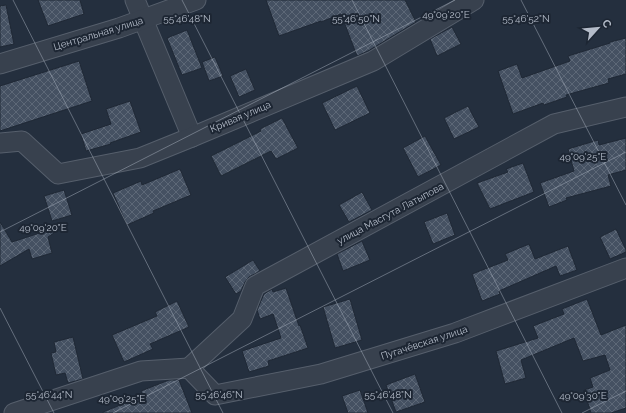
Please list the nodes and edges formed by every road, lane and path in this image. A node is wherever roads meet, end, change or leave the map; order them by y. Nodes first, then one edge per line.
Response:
1 (135, 0) edge
2 (196, 0) edge
3 (474, 0) edge
4 (143, 20) junction
5 (0, 64) edge
6 (626, 107) edge
7 (192, 136) junction
8 (0, 143) edge
9 (626, 268) edge
10 (189, 368) junction
11 (14, 413) edge

1 - 4 street
2 - 4 street, Центральная улица
3 - 7 street, Кривая улица
4 - 5 street, Центральная улица
4 - 7 street
6 - 10 street, улица Масгута Латыпова
7 - 8 street, Кривая улица
9 - 10 street, Пугачёвская улица
10 - 11 street

